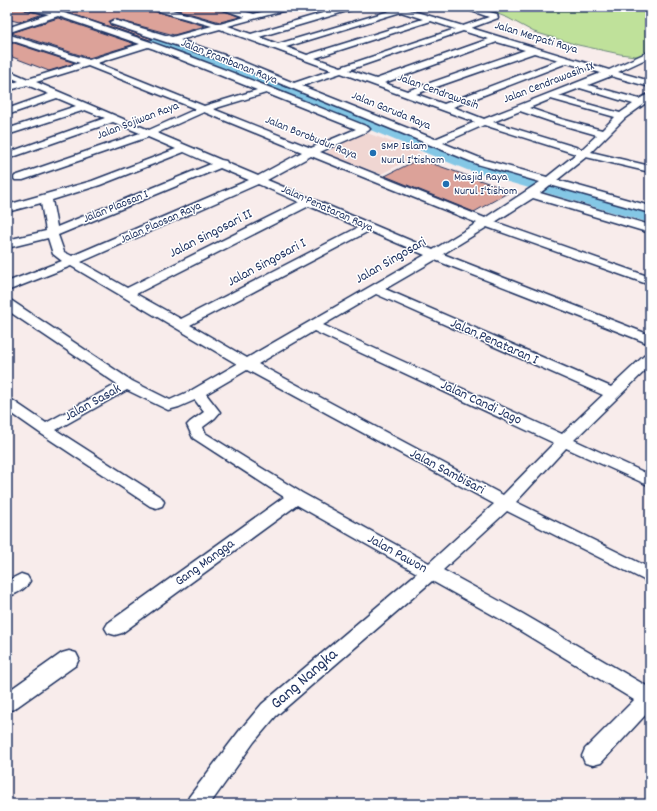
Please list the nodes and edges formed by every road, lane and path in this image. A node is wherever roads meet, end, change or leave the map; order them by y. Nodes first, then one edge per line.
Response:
1 (28, 7) edge
2 (154, 7) edge
3 (220, 7) edge
4 (284, 7) edge
5 (351, 7) edge
6 (464, 7) edge
7 (74, 8) edge
8 (396, 8) edge
9 (60, 10) edge
10 (85, 13) dead end
11 (253, 16) junction
12 (431, 19) junction
13 (107, 20) dead end
14 (220, 26) junction
15 (465, 28) junction
16 (7, 31) edge
17 (7, 36) edge
18 (251, 37) junction
19 (497, 39) junction
20 (172, 40) junction
21 (149, 44) junction
22 (278, 47) junction
23 (534, 50) junction
24 (650, 54) edge
25 (308, 57) junction
26 (567, 60) junction
27 (87, 62) junction
28 (340, 69) junction
29 (7, 73) edge
30 (610, 74) junction
31 (30, 82) junction
32 (378, 82) junction
33 (650, 84) edge
34 (579, 85) junction
35 (293, 86) junction
36 (7, 88) edge
37 (266, 90) junction
38 (58, 94) junction
39 (407, 94) junction
40 (550, 96) junction
41 (650, 96) edge
42 (641, 102) junction
43 (86, 106) junction
44 (445, 107) junction
45 (520, 108) junction
46 (204, 109) junction
47 (7, 112) edge
48 (622, 116) junction
49 (115, 118) junction
50 (484, 122) junction
51 (7, 132) edge
52 (150, 133) junction
53 (603, 134) junction
54 (435, 143) junction
55 (186, 148) junction
56 (311, 152) junction
57 (584, 153) junction
58 (7, 156) edge
59 (222, 163) junction
60 (650, 169) edge
61 (19, 178) dead end
62 (260, 179) junction
63 (540, 188) junction
64 (46, 198) junction
65 (309, 201) junction
66 (7, 209) edge
67 (650, 210) edge
68 (487, 223) junction
69 (368, 227) junction
70 (650, 229) edge
71 (52, 233) junction
72 (7, 244) edge
73 (434, 255) junction
74 (72, 262) junction
75 (650, 281) edge
76 (7, 287) edge
77 (374, 289) junction
78 (126, 294) junction
79 (7, 304) edge
80 (180, 325) junction
81 (312, 325) junction
82 (650, 340) edge
83 (650, 358) edge
84 (246, 363) junction
85 (127, 384) junction
86 (197, 393) junction
87 (614, 394) junction
88 (7, 403) edge
89 (45, 430) junction
90 (564, 442) junction
91 (650, 481) edge
92 (296, 497) junction
93 (156, 502) dead end
94 (505, 503) junction
95 (430, 572) junction
96 (650, 576) edge
97 (115, 628) dead end
98 (69, 659) dead end
99 (649, 697) edge
100 (7, 703) edge
101 (593, 756) dead end
102 (197, 804) edge

1 - 9 street, Jalan Prambanan Raya
2 - 14 street, Jalan Cendrawasih
3 - 11 street
4 - 11 street
5 - 18 street
6 - 15 street
7 - 9 street
7 - 10 street
8 - 12 street, Jalan Merpati Raya
8 - 22 street
9 - 16 street
9 - 21 street, Jalan Prambanan Raya
11 - 14 street
12 - 15 street, Jalan Merpati Raya
12 - 25 street
13 - 20 street, Jalan Garuda Raya
14 - 18 street, Jalan Cendrawasih
14 - 20 street
15 - 19 street, Jalan Merpati Raya
15 - 28 street
17 - 27 street, Jalan Borobudur Raya
18 - 22 street, Jalan Cendrawasih
19 - 23 street, Jalan Merpati Raya
19 - 32 street
20 - 35 street, Jalan Garuda Raya
21 - 27 street
21 - 37 street, Jalan Prambanan Raya
22 - 25 street, Jalan Cendrawasih
23 - 26 street, Jalan Merpati Raya
23 - 39 street
24 - 30 street, Jalan Cendrawasih IX
25 - 28 street, Jalan Cendrawasih
26 - 30 street, Jalan Merpati Raya
26 - 44 street
27 - 31 street
27 - 46 street, Jalan Borobudur Raya
28 - 32 street, Jalan Cendrawasih
28 - 35 street
29 - 31 street, Jalan Penataran Raya
30 - 33 street, Jalan Merpati Raya
30 - 34 street, Jalan Cendrawasih IX
31 - 36 street
31 - 38 street, Jalan Penataran Raya
32 - 39 street, Jalan Cendrawasih
34 - 40 street, Jalan Cendrawasih IX
34 - 42 street
35 - 54 street, Jalan Garuda Raya
37 - 46 street, Jalan Sojiwan Raya
37 - 56 street, Jalan Prambanan Raya
38 - 43 street, Jalan Penataran Raya
38 - 47 street
39 - 44 street, Jalan Cendrawasih
40 - 45 street, Jalan Cendrawasih IX
40 - 48 street
41 - 42 street, Jalan Singosari
42 - 48 street, Jalan Singosari
43 - 49 street, Jalan Penataran Raya
43 - 51 street
44 - 50 street, Jalan Cendrawasih
45 - 50 street, Jalan Cendrawasih IX
45 - 53 street
46 - 52 street, Jalan Sojiwan Raya
46 - 56 street, Jalan Borobudur Raya
48 - 53 street, Jalan Singosari
49 - 52 street, Jalan Penataran Raya
49 - 58 street
50 - 54 street, Jalan Cendrawasih IX
50 - 57 street, Jalan Cendrawasih
52 - 55 street, Jalan Penataran Raya
52 - 61 street, Jalan Sojiwan Raya
53 - 57 street, Jalan Singosari
54 - 63 street, Jalan Garuda Raya
55 - 59 street, Jalan Penataran Raya
55 - 64 street
56 - 62 street, Jalan Plaosan Raya
56 - 68 street, Jalan Borobudur Raya
57 - 60 street, Jalan Cendrawasih
57 - 63 street, Jalan Singosari
59 - 62 street, Jalan Penataran Raya
59 - 71 street, Jalan Plaosan I
62 - 65 street, Jalan Penataran Raya
62 - 74 street, Jalan Plaosan Raya
63 - 67 street, Jalan Garuda Raya
63 - 68 street, Jalan Singosari
63 - 70 street
64 - 66 street
64 - 71 street, Jalan Sambisari
65 - 69 street, Jalan Penataran Raya
65 - 78 street, Jalan Singosari II
68 - 73 street, Jalan Singosari
68 - 75 street, Jalan Borobudur Raya
69 - 73 street, Jalan Penataran Raya
69 - 80 street, Jalan Singosari I
71 - 72 street, Jalan Plaosan I
71 - 74 street, Jalan Sambisari
73 - 77 street, Jalan Singosari
73 - 82 street, Jalan Penataran Raya
74 - 76 street, Jalan Plaosan Raya
74 - 78 street, Jalan Sambisari
77 - 81 street, Jalan Singosari
77 - 87 street, Jalan Penataran I
78 - 80 street, Jalan Sambisari
79 - 85 street
80 - 84 street, Jalan Sambisari
81 - 84 street, Jalan Singosari
81 - 90 street, Jalan Candi Jago
83 - 87 street, Gang Nangka
84 - 86 street, Jalan Sasak
84 - 94 street, Jalan Sambisari
85 - 86 street, Jalan Sasak
85 - 89 street, Jalan Sasak
86 - 92 street, Jalan Pawon
87 - 90 street, Gang Nangka
88 - 89 street
89 - 93 street
90 - 91 street, Jalan Candi Jago
90 - 94 street, Gang Nangka
92 - 95 street, Jalan Pawon
92 - 97 street, Gang Mangga
94 - 95 street, Gang Nangka
94 - 96 street, Jalan Sambisari
95 - 99 street, Jalan Pawon
95 - 102 street, Gang Nangka
98 - 100 street
99 - 101 street

